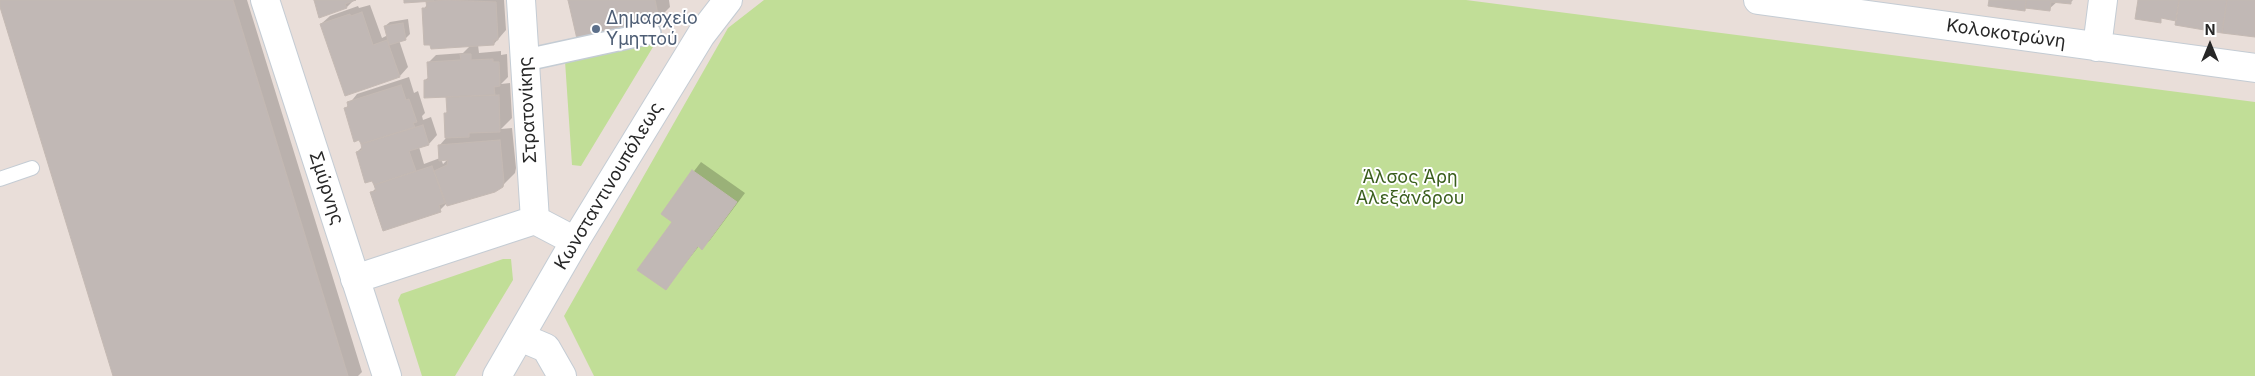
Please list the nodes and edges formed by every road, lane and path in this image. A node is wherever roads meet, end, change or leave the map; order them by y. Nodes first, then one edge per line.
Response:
1 (265, 0) edge
2 (521, 0) edge
3 (728, 0) edge
4 (1758, 0) edge
5 (2103, 0) edge
6 (650, 32) dead end
7 (2097, 47) junction
8 (526, 60) junction
9 (2255, 68) edge
10 (32, 168) dead end
11 (0, 179) edge
12 (535, 220) junction
13 (575, 242) junction
14 (355, 279) junction
15 (520, 337) junction
16 (386, 376) edge
17 (497, 376) edge
18 (562, 376) edge

1 - 14 street, Σμύρνης
2 - 8 street, Στρατονίκης
3 - 13 street, Κωνσταντινουπόλεως
4 - 7 street, Κολοκοτρώνη
5 - 7 street
6 - 8 street
7 - 9 street, Κολοκοτρώνη
8 - 12 street, Στρατονίκης
10 - 11 lane
12 - 13 street
12 - 14 street
13 - 15 street, Κωνσταντινουπόλεως
14 - 16 street, Σμύρνης
15 - 17 street, Κωνσταντινουπόλεως
15 - 18 street

